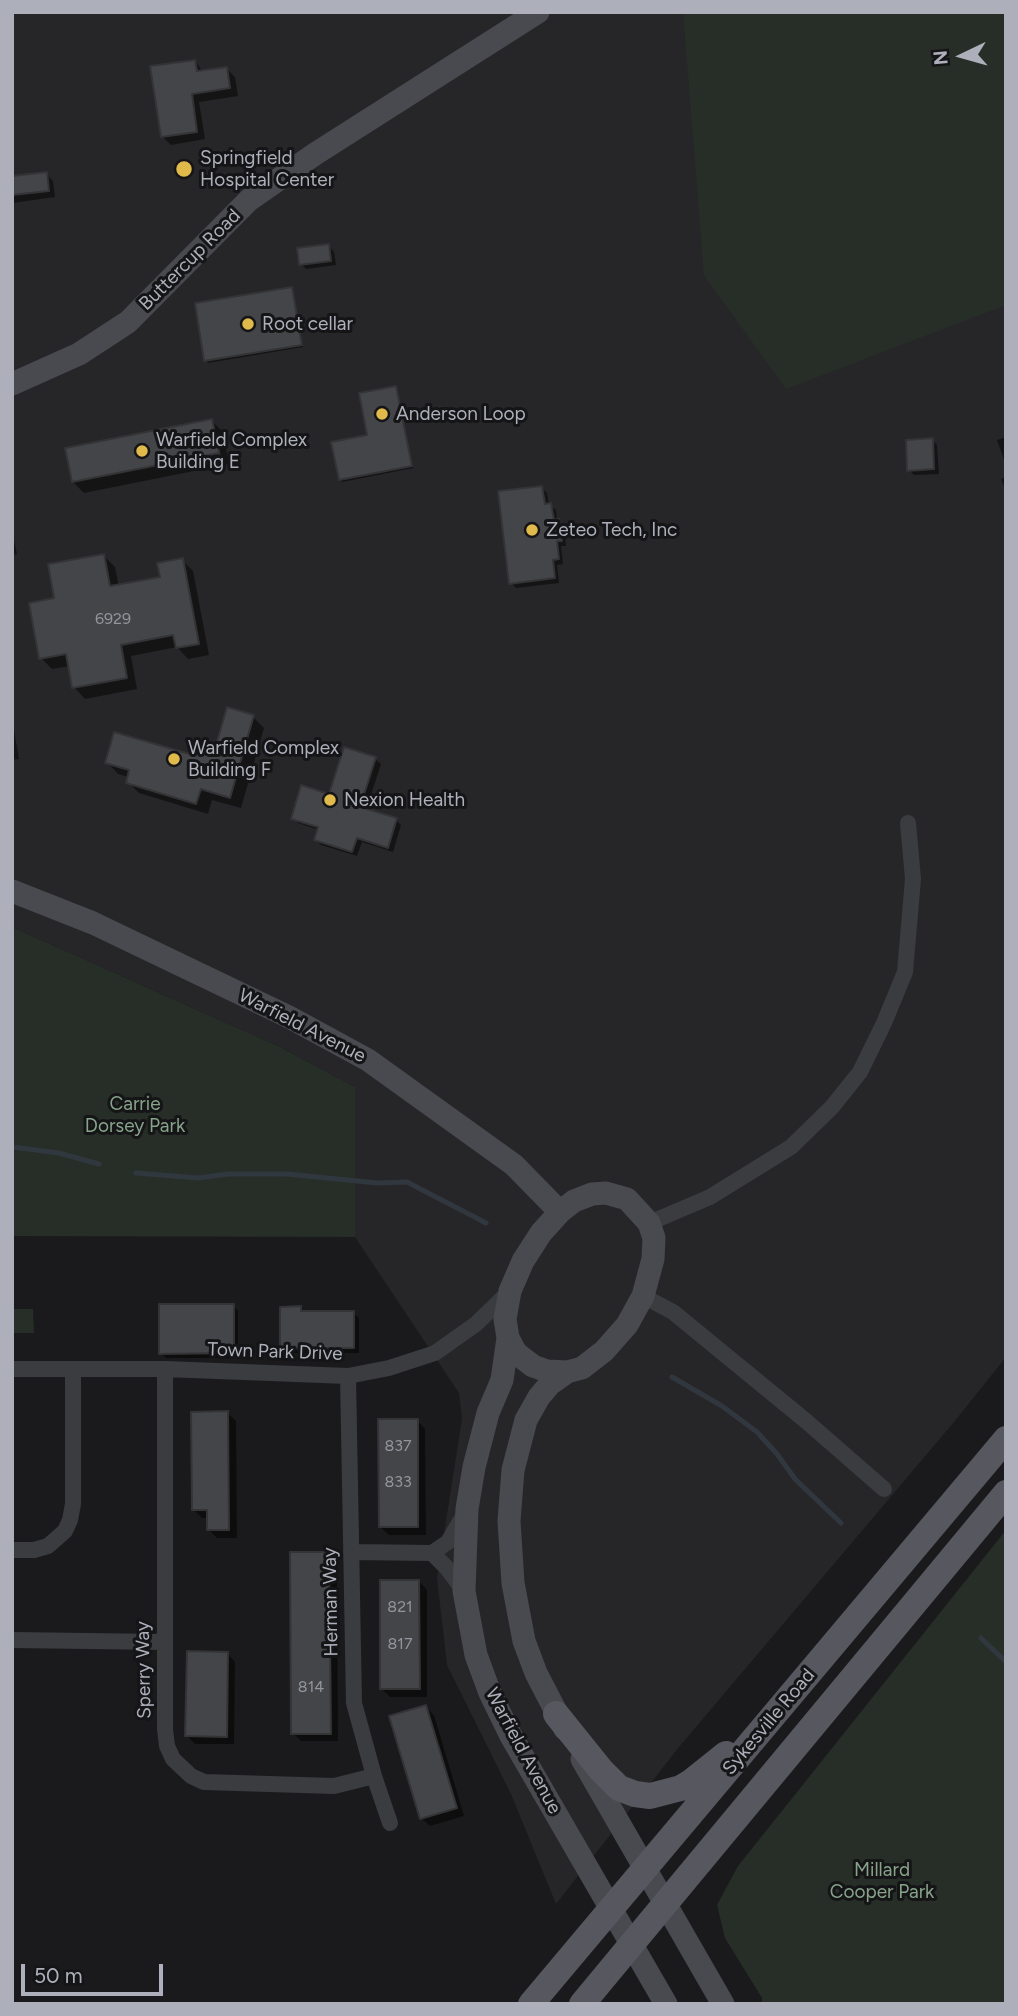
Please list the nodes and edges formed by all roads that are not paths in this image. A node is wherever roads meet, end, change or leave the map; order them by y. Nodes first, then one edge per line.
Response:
1 (538, 12) edge
2 (12, 384) edge
3 (908, 823) dead end
4 (12, 891) edge
5 (560, 1212) junction
6 (649, 1223) junction
7 (510, 1291) junction
8 (643, 1296) junction
9 (508, 1338) junction
10 (12, 1369) edge
11 (165, 1369) junction
12 (73, 1370) junction
13 (567, 1372) junction
14 (348, 1376) junction
15 (1006, 1439) edge
16 (884, 1489) dead end
17 (1006, 1493) edge
18 (467, 1509) junction
19 (12, 1550) edge
20 (351, 1552) junction
21 (432, 1553) junction
22 (464, 1591) junction
23 (12, 1640) edge
24 (164, 1642) junction
25 (556, 1714) junction
26 (774, 1716) junction
27 (374, 1776) junction
28 (390, 1822) dead end
29 (645, 1868) junction
30 (666, 1904) junction
31 (611, 1909) junction
32 (632, 1945) junction
33 (531, 2004) edge
34 (582, 2004) edge
35 (666, 2004) edge
36 (723, 2004) edge

1 - 2 street, Buttercup Road
3 - 6 street
4 - 5 street, Warfield Avenue
5 - 6 street
5 - 7 street
6 - 8 street
7 - 9 street
7 - 14 street, Town Park Drive
8 - 13 street
8 - 16 street
9 - 13 street
9 - 18 street, Warfield Avenue
10 - 12 street, Town Park Drive
11 - 12 street, Town Park Drive
11 - 14 street, Town Park Drive
11 - 24 street, Sperry Way
12 - 19 street
13 - 25 street
14 - 20 street, Herman Way
15 - 26 main road, Sykesville Road
17 - 30 main road, Sykesville Road
18 - 21 street
18 - 22 street, Warfield Avenue
20 - 21 street
20 - 27 street, Herman Way
21 - 22 street
22 - 31 street, Warfield Avenue
23 - 24 street
24 - 27 street, Sperry Way
25 - 26 main road
25 - 29 street
26 - 29 main road, Sykesville Road
27 - 28 street, Herman Way
29 - 30 street
29 - 31 main road, Sykesville Road
30 - 32 main road, Sykesville Road
30 - 36 street
31 - 32 street, Warfield Avenue
31 - 33 main road, Sykesville Road
32 - 34 main road, Sykesville Road
32 - 35 street, Warfield Avenue

